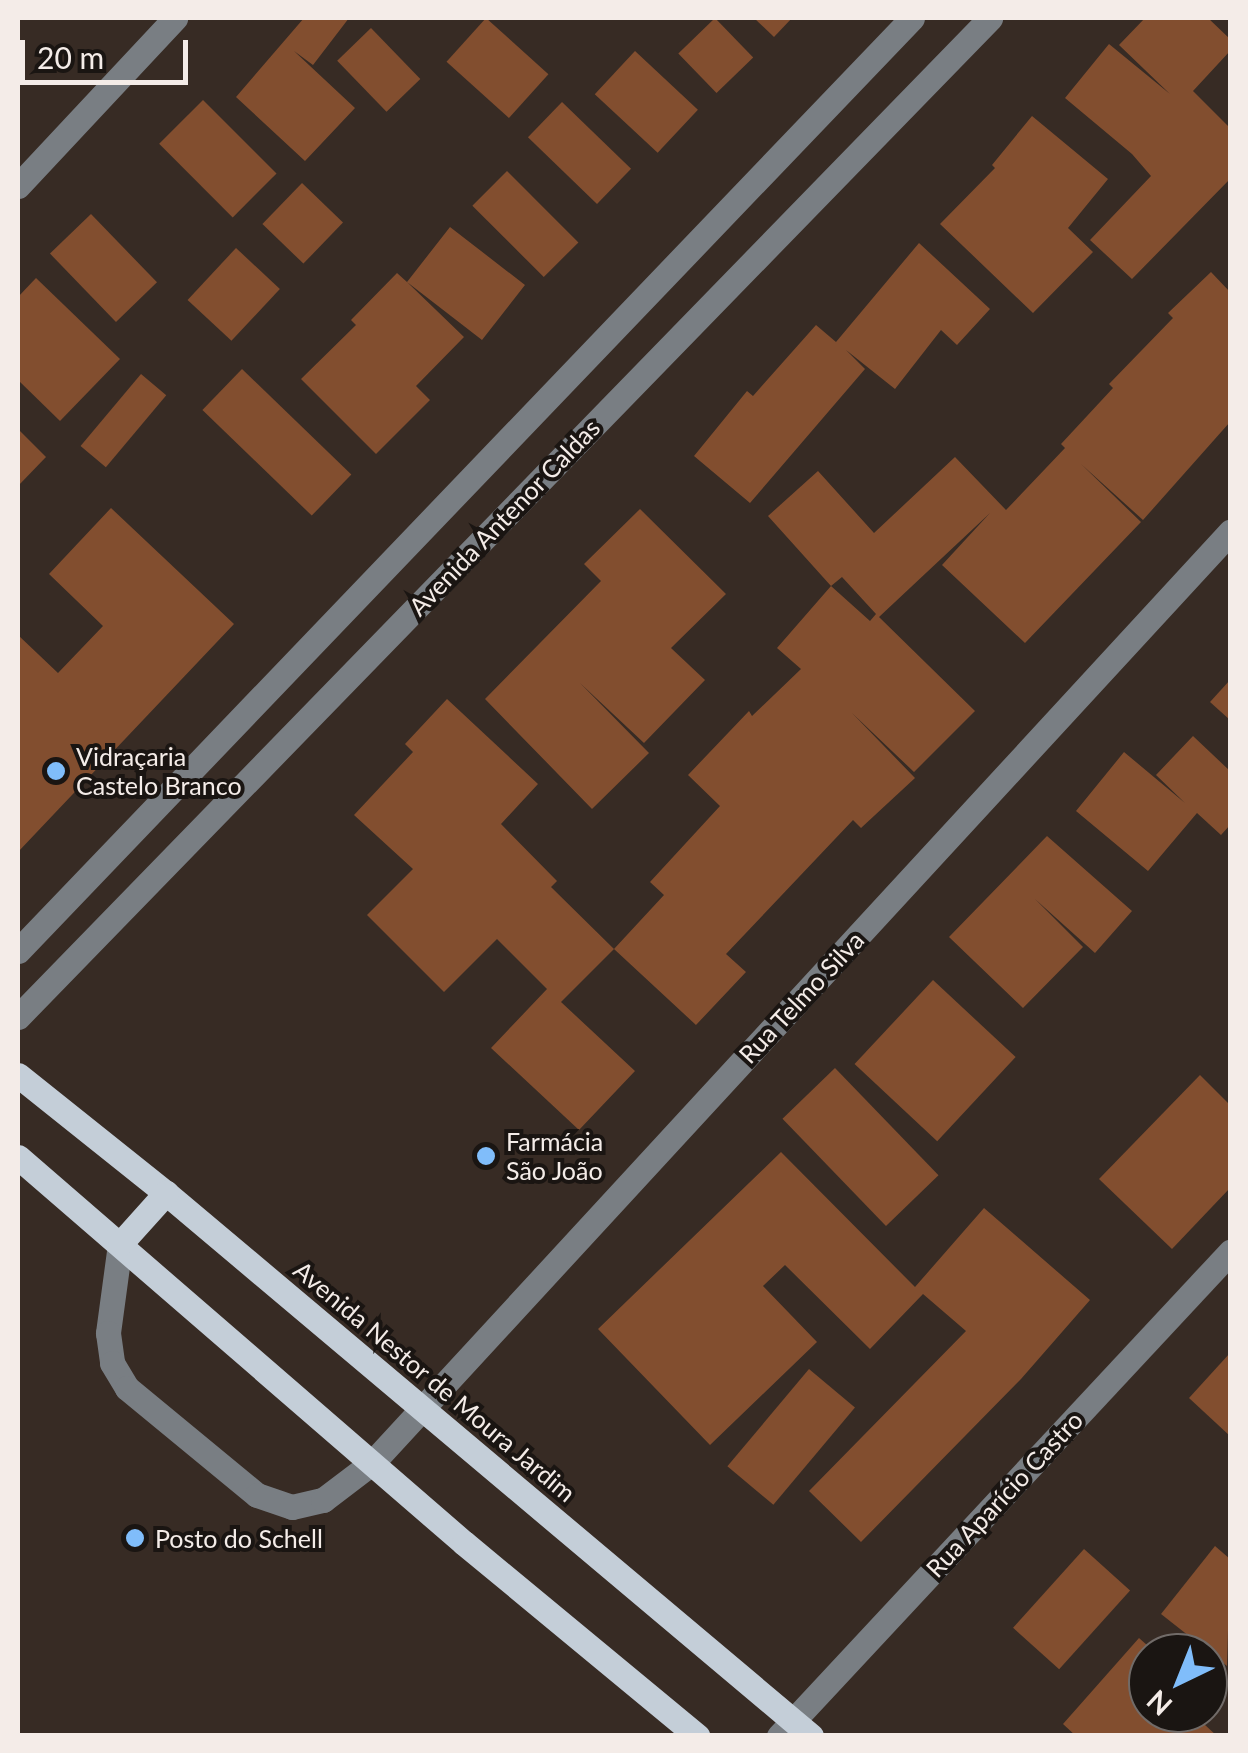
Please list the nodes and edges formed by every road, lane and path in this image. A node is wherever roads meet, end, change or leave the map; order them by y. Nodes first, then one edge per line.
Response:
1 (175, 18) edge
2 (912, 18) edge
3 (990, 18) edge
4 (18, 186) edge
5 (1230, 532) edge
6 (18, 951) edge
7 (18, 1017) edge
8 (18, 1076) edge
9 (18, 1157) edge
10 (166, 1193) junction
11 (120, 1244) junction
12 (1230, 1252) edge
13 (421, 1408) junction
14 (374, 1462) junction
15 (794, 1730) edge
16 (697, 1736) edge

1 - 4 street
2 - 6 street, Avenida Antenor Caldas
3 - 7 street, Avenida Antenor Caldas
5 - 13 street, Rua Telmo Silva
8 - 10 main road, Avenida Nestor de Moura Jardim
9 - 11 main road
10 - 11 main road
10 - 13 main road, Avenida Nestor de Moura Jardim
11 - 14 main road
11 - 14 street, Rua Telmo Silva
12 - 15 street, Rua Aparício Castro
13 - 14 street, Rua Telmo Silva
13 - 15 main road, Avenida Nestor de Moura Jardim
14 - 16 main road

